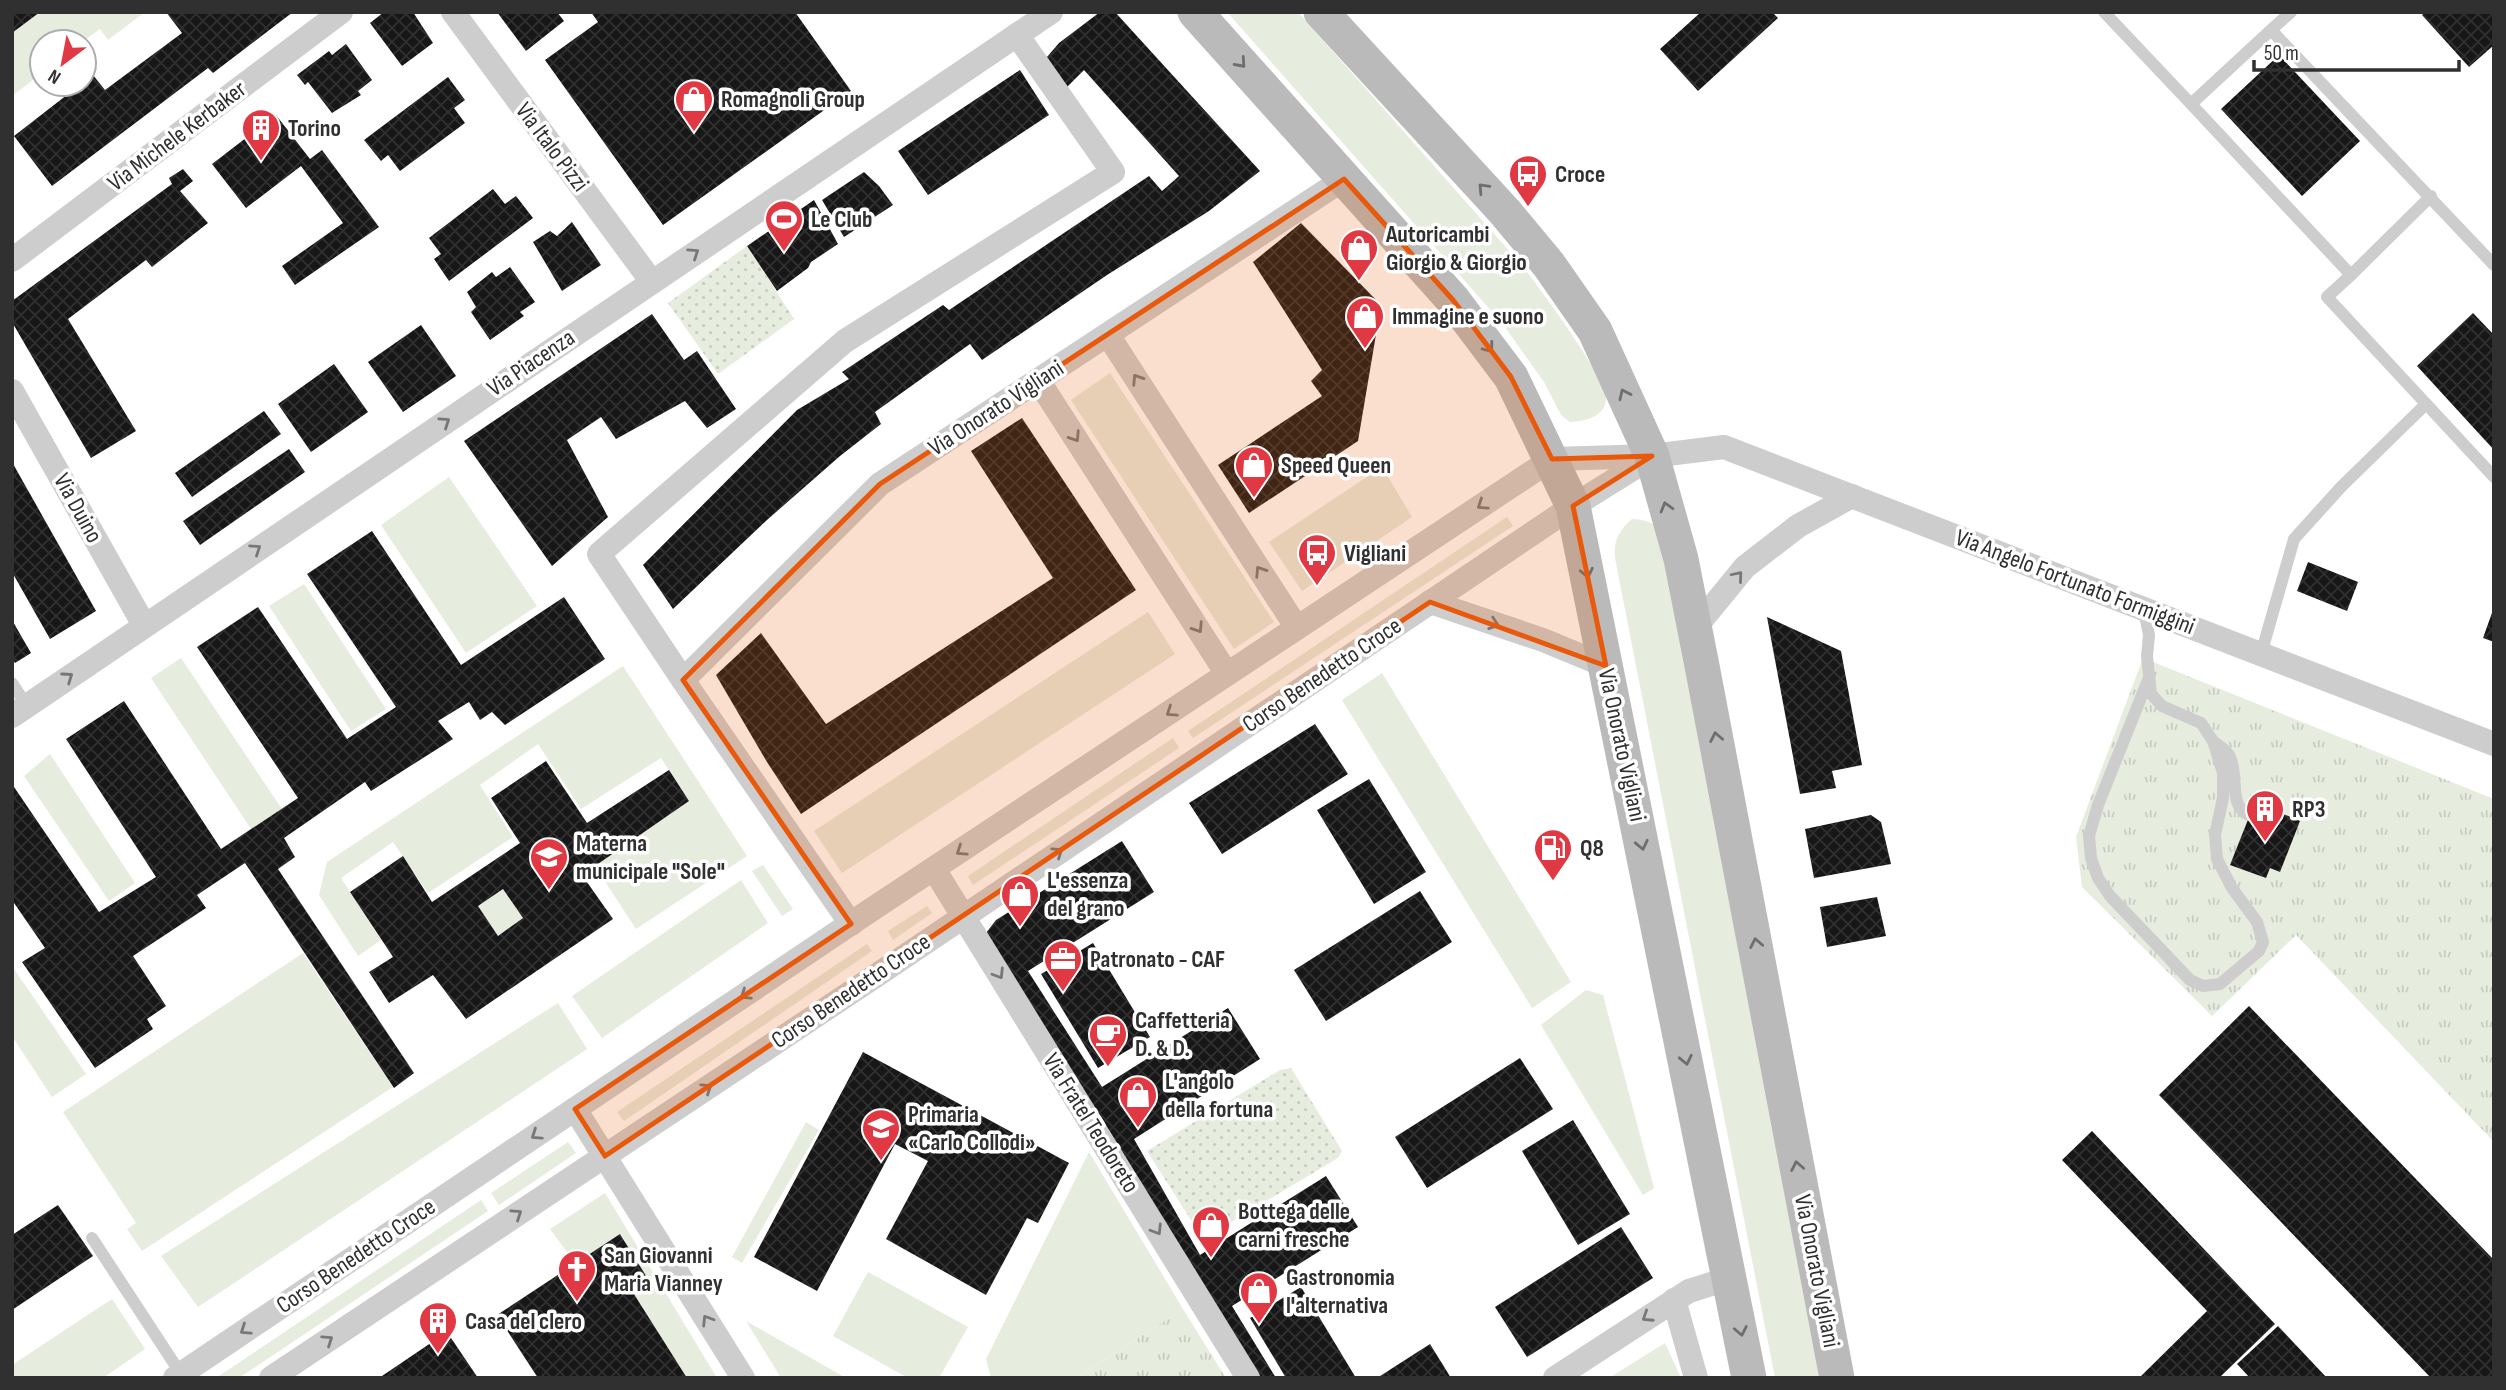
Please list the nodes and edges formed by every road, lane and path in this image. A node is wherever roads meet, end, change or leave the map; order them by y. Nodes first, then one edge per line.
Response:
1 (341, 12) edge
2 (453, 12) edge
3 (1051, 12) edge
4 (1195, 12) edge
5 (1321, 12) edge
6 (2104, 12) edge
7 (2291, 12) edge
8 (2272, 30) junction
9 (1017, 35) junction
10 (2191, 103) junction
11 (1344, 179) junction
12 (2431, 196) junction
13 (12, 260) edge
14 (2494, 265) edge
15 (2351, 275) junction
16 (652, 282) junction
17 (1108, 335) junction
18 (1038, 380) junction
19 (12, 391) edge
20 (2426, 404) junction
21 (1652, 456) junction
22 (1552, 459) junction
23 (2494, 477) edge
24 (1852, 496) junction
25 (1573, 506) junction
26 (1430, 602) junction
27 (2144, 609) junction
28 (144, 625) junction
29 (1297, 628) junction
30 (1695, 628) junction
31 (2261, 654) junction
32 (1605, 666) junction
33 (1227, 674) junction
34 (683, 680) junction
35 (2148, 680) junction
36 (12, 683) edge
37 (20, 711) edge
38 (2213, 741) junction
39 (2494, 744) edge
40 (2249, 815) dead end
41 (934, 869) junction
42 (963, 916) junction
43 (851, 924) junction
44 (575, 1109) junction
45 (605, 1156) junction
46 (92, 1238) dead end
47 (1731, 1278) junction
48 (1674, 1300) junction
49 (178, 1376) edge
50 (271, 1378) edge
51 (743, 1378) edge
52 (1248, 1378) edge
53 (1555, 1378) edge
54 (1696, 1378) edge
55 (1749, 1378) edge
56 (1837, 1378) edge

1 - 13 street, Via Michele Kerbaker
2 - 16 street, Via Italo Pizzi
3 - 9 street, Via Piacenza
4 -> 11 main road, Via Onorato Vigliani
21 -> 5 main road, Via Onorato Vigliani
6 - 10 lane
7 - 8 lane
8 - 10 lane
8 - 12 lane
16 -> 9 street, Via Piacenza
9 - 34 street
10 - 15 lane
11 - 17 street, Via Onorato Vigliani
11 -> 22 main road, Via Onorato Vigliani
12 - 14 lane
12 - 15 lane
15 - 20 lane
28 -> 16 street, Via Piacenza
17 - 18 street, Via Onorato Vigliani
29 -> 17 street
18 -> 33 street
18 - 34 street, Via Onorato Vigliani
19 - 28 street, Via Duino
20 - 23 lane
20 - 31 lane
21 - 22 street
21 - 24 street, Via Angelo Fortunato Formiggini
21 - 25 street, Corso Benedetto Croce
30 -> 21 main road, Via Onorato Vigliani
22 - 25 main road, Via Onorato Vigliani
22 -> 29 street, Corso Benedetto Croce
24 - 27 street, Via Angelo Fortunato Formiggini
30 -> 24 street
25 - 26 street, Corso Benedetto Croce
25 -> 32 main road, Via Onorato Vigliani
26 -> 32 street
42 -> 26 street, Corso Benedetto Croce
27 - 31 street, Via Angelo Fortunato Formiggini
27 - 35 lane
37 -> 28 street, Via Piacenza
29 - 33 street, Corso Benedetto Croce
56 -> 30 main road, Via Onorato Vigliani
31 - 39 street, Via Angelo Fortunato Formiggini
32 -> 47 main road, Via Onorato Vigliani
33 -> 41 street, Corso Benedetto Croce
34 - 43 street
35 - 38 lane
35 - 38 lane
36 - 37 lane
38 - 40 lane
41 - 42 street, Via Fratel Teodoreto
41 - 43 street, Corso Benedetto Croce
45 -> 42 street, Corso Benedetto Croce
42 -> 52 street, Via Fratel Teodoreto
43 -> 44 street, Corso Benedetto Croce
44 - 45 street
44 -> 49 street, Corso Benedetto Croce
50 -> 45 street, Corso Benedetto Croce
51 -> 45 street
46 - 49 lane
47 - 48 street
47 -> 55 main road, Via Onorato Vigliani
48 -> 53 street
48 - 54 street

